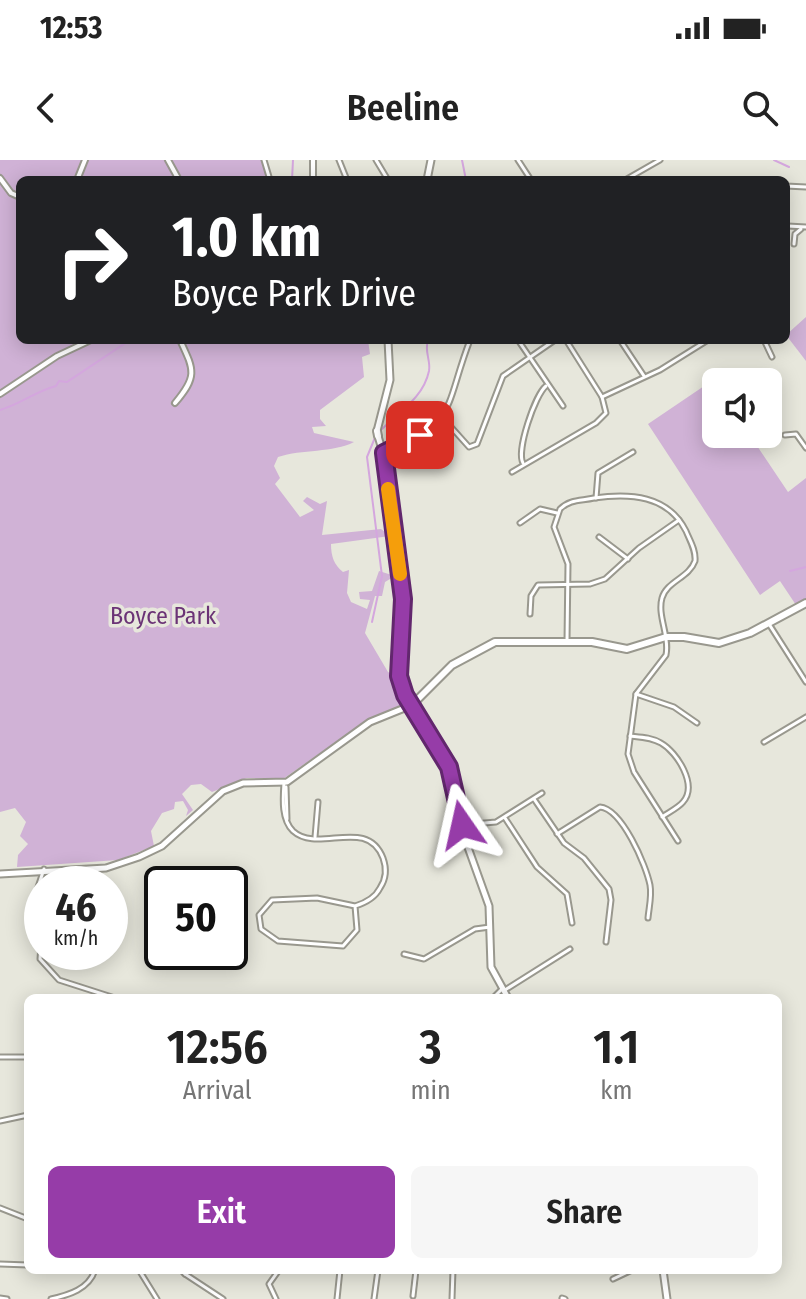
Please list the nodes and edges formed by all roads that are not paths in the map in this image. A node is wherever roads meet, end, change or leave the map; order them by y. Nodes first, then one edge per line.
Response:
1 (660, 160) edge
2 (632, 176) edge
3 (0, 178) edge
4 (16, 195) edge
5 (804, 228) edge
6 (794, 244) dead end
7 (82, 344) edge
8 (182, 344) edge
9 (388, 344) edge
10 (469, 344) edge
11 (521, 344) edge
12 (549, 344) edge
13 (569, 344) edge
14 (623, 344) edge
15 (701, 344) edge
16 (766, 344) edge
17 (529, 357) junction
18 (772, 357) dead end
19 (644, 376) junction
20 (546, 386) junction
21 (0, 394) edge
22 (602, 397) junction
23 (175, 403) dead end
24 (563, 406) dead end
25 (443, 418) junction
26 (785, 435) dead end
27 (806, 448) edge
28 (633, 452) dead end
29 (384, 453) junction
30 (523, 464) junction
31 (512, 472) dead end
32 (596, 498) junction
33 (557, 513) junction
34 (679, 520) junction
35 (520, 523) dead end
36 (599, 537) dead end
37 (628, 559) junction
38 (568, 583) junction
39 (806, 603) edge
40 (530, 614) dead end
41 (769, 624) junction
42 (666, 637) junction
43 (567, 641) junction
44 (806, 682) edge
45 (636, 694) junction
46 (412, 705) junction
47 (806, 717) edge
48 (697, 723) dead end
49 (630, 736) junction
50 (764, 742) dead end
51 (284, 783) junction
52 (542, 793) dead end
53 (534, 799) junction
54 (318, 802) dead end
55 (662, 817) junction
56 (505, 818) junction
57 (462, 825) junction
58 (557, 834) junction
59 (315, 837) junction
60 (678, 841) dead end
61 (112, 866) edge
62 (24, 871) edge
63 (0, 874) edge
64 (355, 906) junction
65 (648, 918) dead end
66 (572, 923) dead end
67 (490, 927) junction
68 (606, 942) dead end
69 (570, 949) dead end
70 (404, 954) dead end
71 (50, 970) edge
72 (502, 991) junction
73 (103, 994) edge
74 (498, 994) edge
75 (505, 994) edge
76 (0, 1057) edge
77 (24, 1057) edge
78 (24, 1116) edge
79 (0, 1121) edge
80 (0, 1208) edge
81 (24, 1217) edge
82 (0, 1264) edge
83 (24, 1265) edge
84 (93, 1274) edge
85 (141, 1274) edge
86 (190, 1274) edge
87 (276, 1274) edge
88 (340, 1274) edge
89 (377, 1274) edge
90 (416, 1274) edge
91 (453, 1274) edge
92 (624, 1274) edge
93 (664, 1274) edge
94 (613, 1279) dead end
95 (413, 1296) dead end
96 (0, 1298) edge
97 (7, 1299) edge
98 (51, 1299) edge
99 (157, 1299) edge
100 (223, 1299) edge
101 (276, 1299) edge
102 (337, 1299) edge
103 (374, 1299) edge
104 (452, 1299) edge
105 (667, 1299) edge

1 - 2 street
3 - 4 street
5 - 6 street
7 - 21 street
8 - 23 street
9 - 29 main road
10 - 25 street
11 - 17 street
12 - 17 street
13 - 22 street
14 - 19 street
15 - 19 street
16 - 18 street
17 - 20 street
17 - 25 street
19 - 22 street
20 - 24 street
20 - 30 street
22 - 30 street
25 - 29 street
26 - 27 street
28 - 32 street
29 - 46 main road
30 - 31 street
32 - 33 street
32 - 34 street
33 - 35 street
33 - 38 street
34 - 37 street
34 - 42 street
36 - 37 street
37 - 38 street
38 - 40 street
38 - 43 street
39 - 41 main road
41 - 42 main road
41 - 44 street
42 - 43 main road
42 - 45 street
43 - 46 main road
45 - 48 street
45 - 49 street
46 - 51 main road
46 - 57 main road
47 - 50 street
49 - 55 street
49 - 55 street
51 - 59 street
51 - 61 main road
52 - 53 street
53 - 56 street
53 - 58 street
54 - 59 street
55 - 60 street
56 - 57 street
56 - 66 street
57 - 67 main road
58 - 65 street
58 - 68 street
59 - 64 street
62 - 63 main road
64 - 64 street
67 - 70 street
67 - 72 main road
69 - 72 street
71 - 73 street
72 - 74 street
72 - 75 main road
76 - 77 street
78 - 79 street
80 - 81 street
82 - 83 street
84 - 98 street
85 - 99 street
86 - 100 street
87 - 101 street
88 - 102 street
89 - 103 street
90 - 95 street
91 - 104 street
92 - 94 street
93 - 105 main road
96 - 97 street

